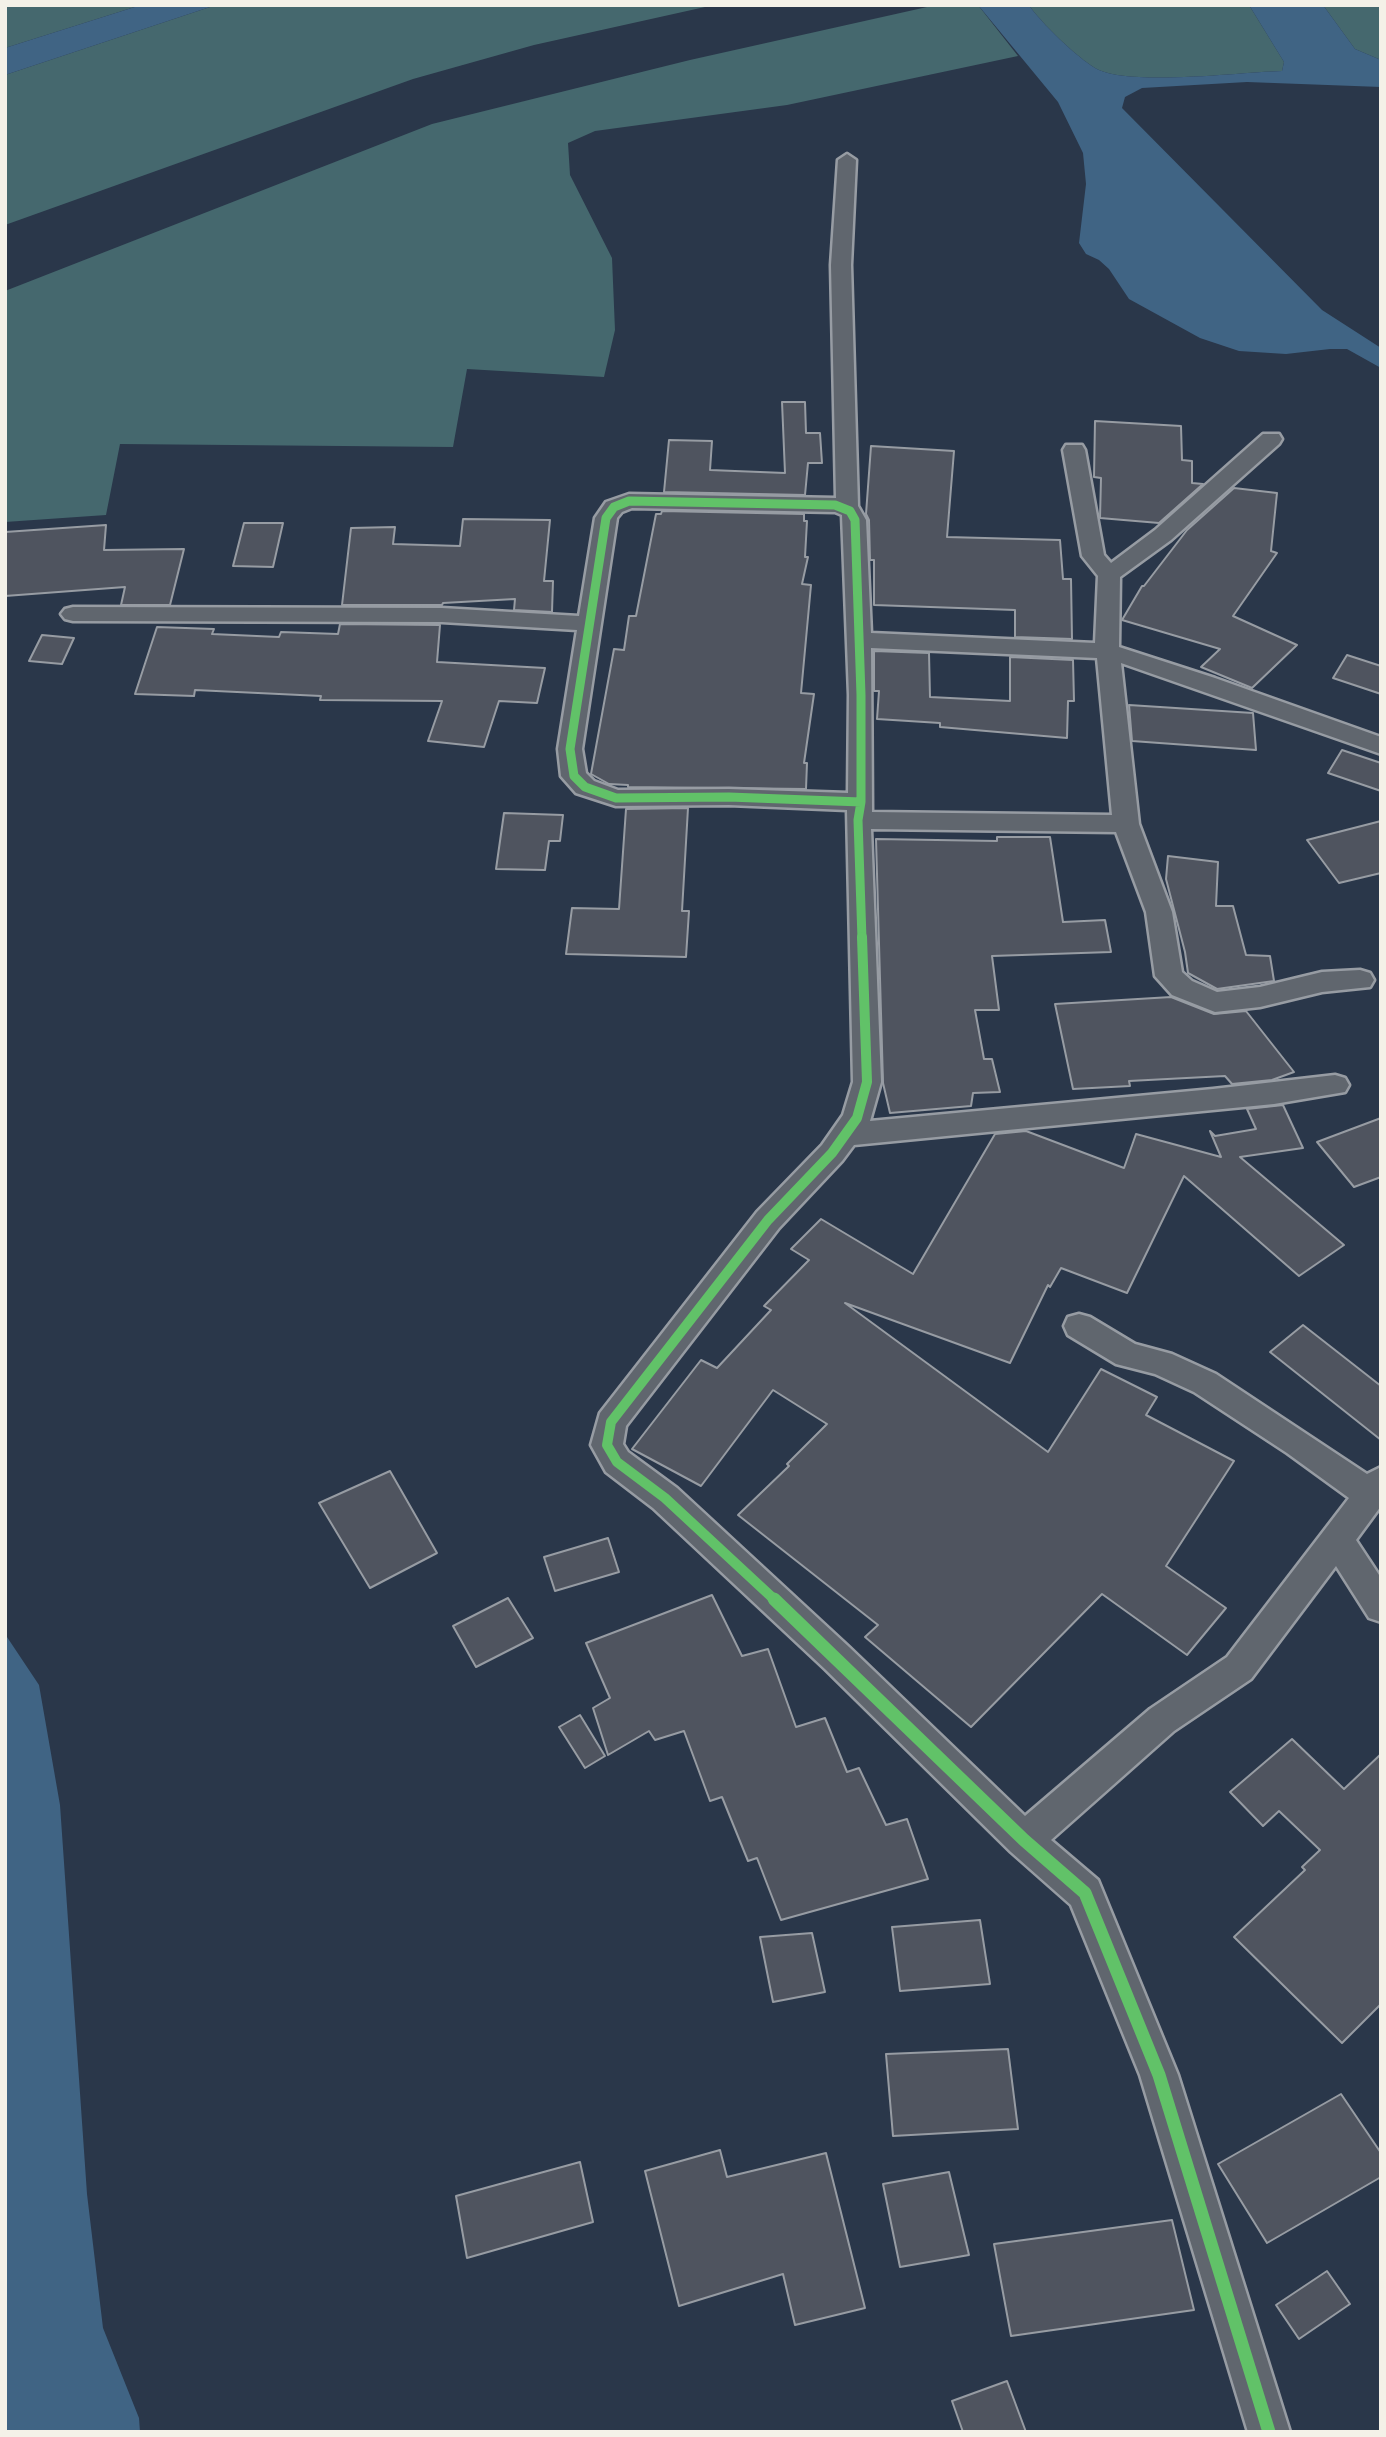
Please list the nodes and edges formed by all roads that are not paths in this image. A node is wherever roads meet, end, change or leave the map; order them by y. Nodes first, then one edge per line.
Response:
1 (847, 160) dead end
2 (1271, 439) dead end
3 (1074, 450) dead end
4 (847, 506) junction
5 (1109, 575) junction
6 (73, 614) dead end
7 (589, 624) junction
8 (859, 640) junction
9 (1108, 651) junction
10 (1381, 746) edge
11 (860, 811) junction
12 (1126, 824) junction
13 (1360, 980) dead end
14 (1335, 1085) dead end
15 (845, 1135) junction
16 (1079, 1326) dead end
17 (1376, 1488) edge
18 (1337, 1540) junction
19 (1381, 1607) edge
20 (1024, 1840) junction
21 (1269, 2432) edge

1 - 4 street
2 - 5 street
3 - 5 street
4 - 7 street
4 - 8 street
5 - 9 street
6 - 7 street
7 - 11 street
8 - 9 street
8 - 11 street
9 - 10 street
9 - 12 street
11 - 12 street
11 - 15 street
12 - 13 street
14 - 15 street
15 - 20 street
16 - 17 street
17 - 18 street
18 - 19 street
18 - 20 street
20 - 21 street

